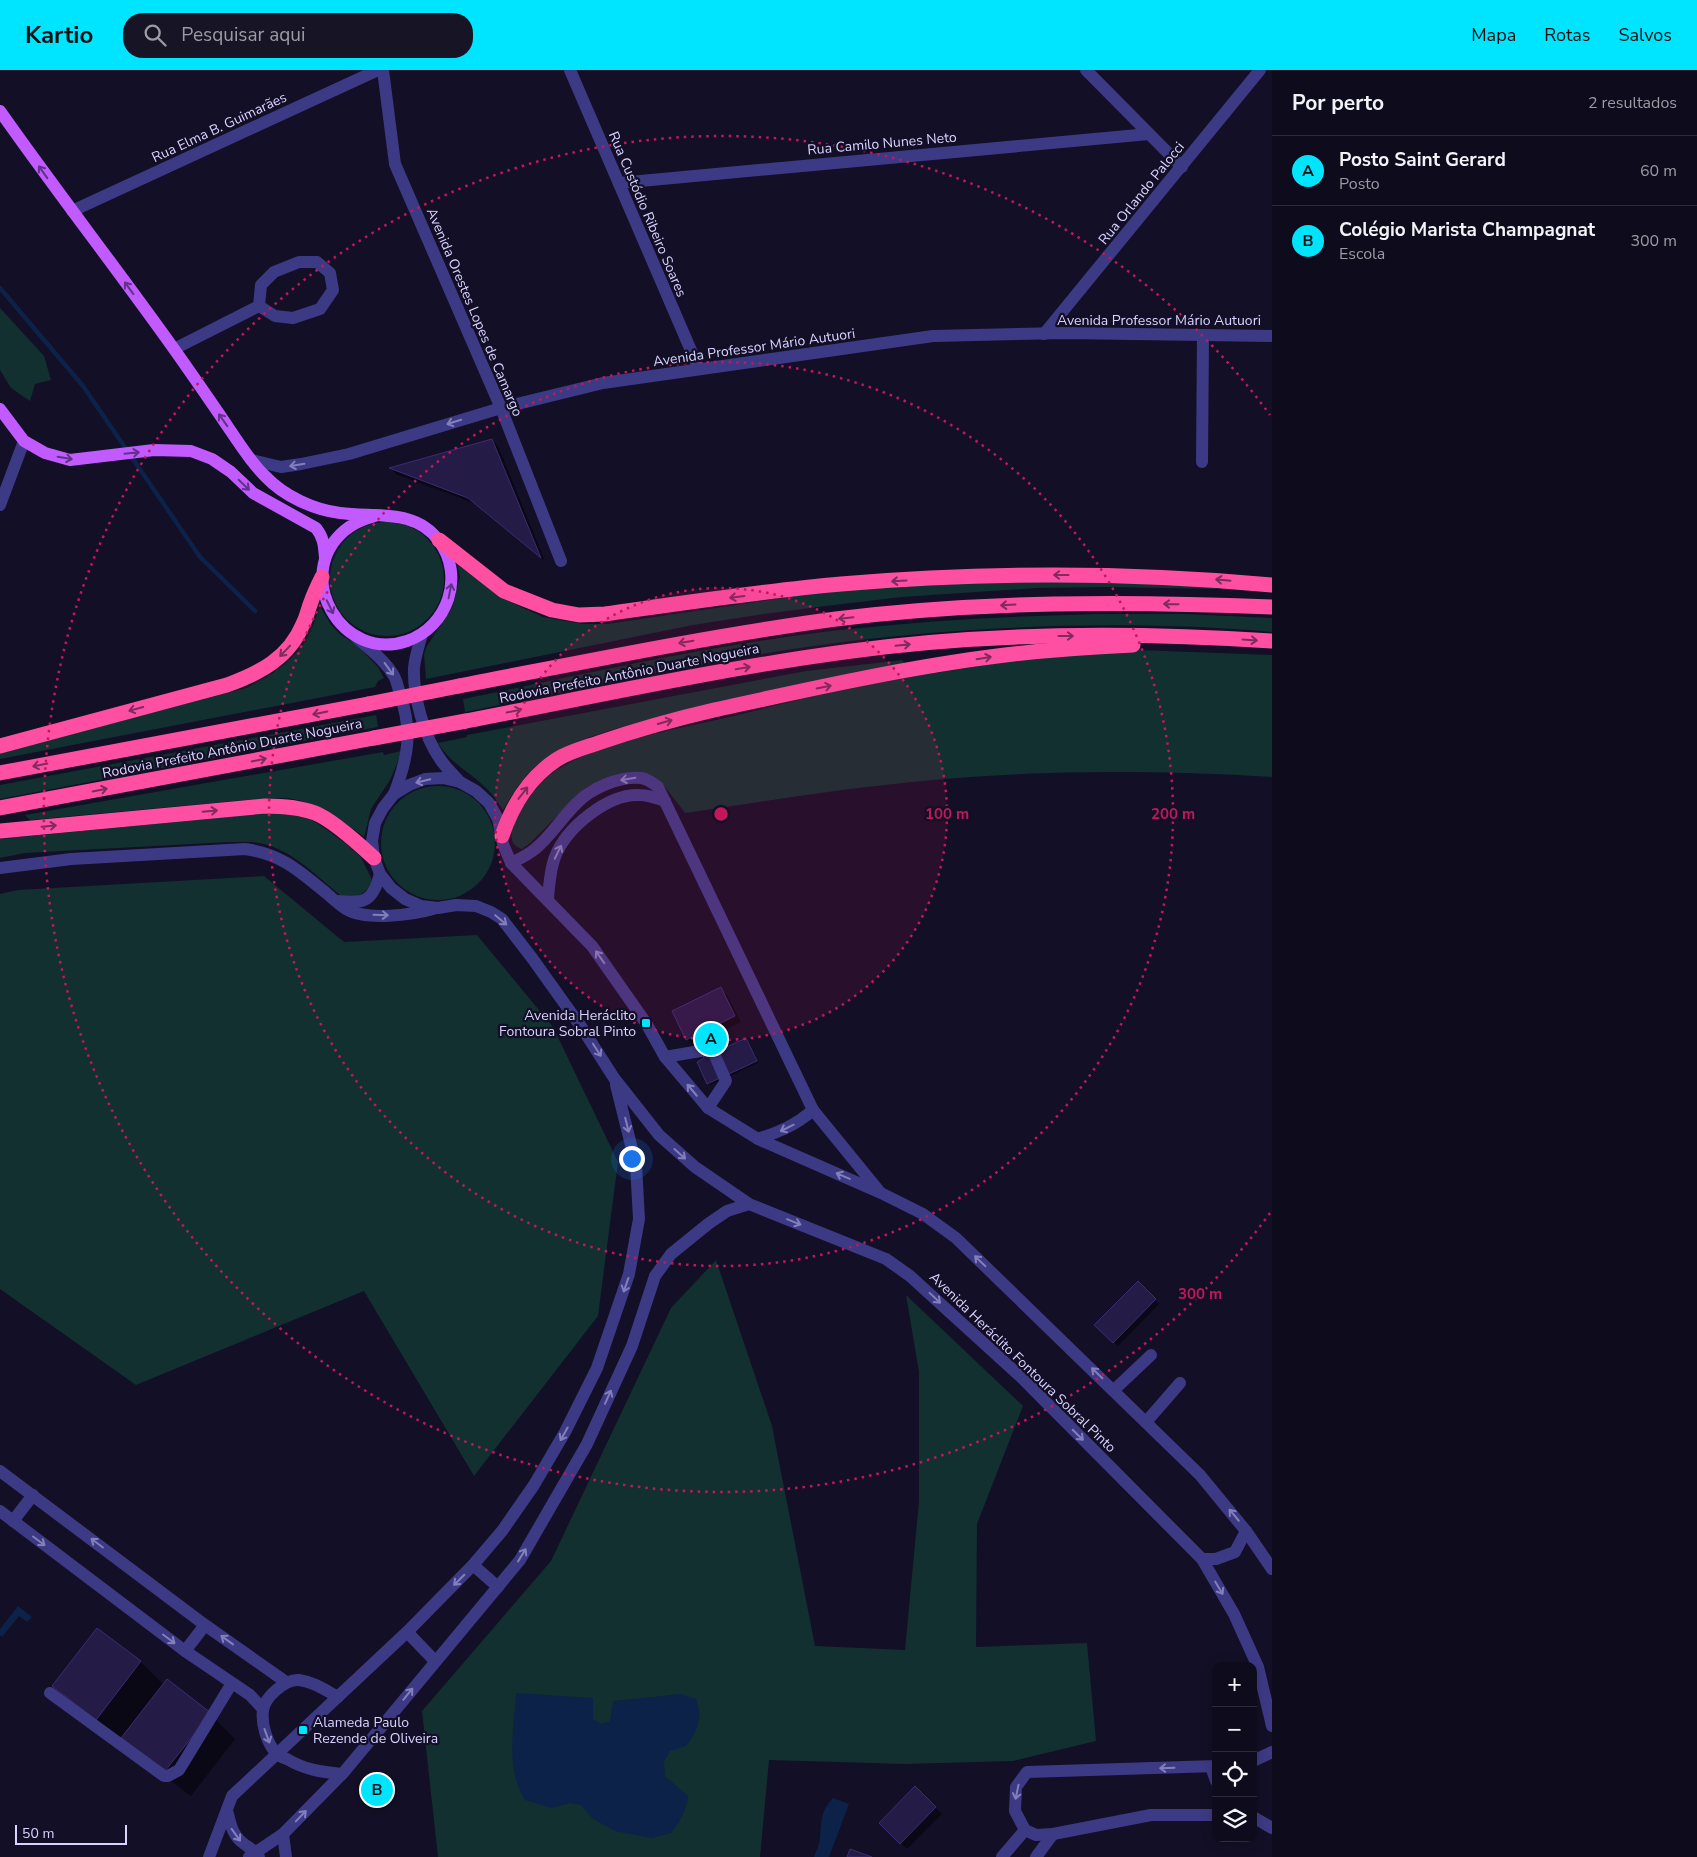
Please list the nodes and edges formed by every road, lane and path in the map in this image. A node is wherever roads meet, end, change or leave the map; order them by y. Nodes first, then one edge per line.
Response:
1 (378, 70) edge
2 (382, 70) edge
3 (570, 70) edge
4 (1086, 70) edge
5 (1260, 70) edge
6 (0, 111) edge
7 (1149, 134) junction
8 (1182, 166) junction
9 (619, 183) junction
10 (72, 211) junction
11 (259, 306) junction
12 (1044, 334) junction
13 (1203, 335) junction
14 (1272, 336) edge
15 (174, 350) junction
16 (699, 370) junction
17 (501, 408) junction
18 (0, 409) edge
19 (24, 441) junction
20 (251, 460) junction
21 (1202, 462) dead end
22 (0, 505) edge
23 (375, 516) junction
24 (439, 540) junction
25 (325, 560) junction
26 (561, 561) dead end
27 (322, 577) junction
28 (1272, 585) edge
29 (1272, 607) edge
30 (422, 634) junction
31 (354, 636) junction
32 (1229, 638) junction
33 (1272, 641) edge
34 (0, 746) edge
35 (0, 772) edge
36 (460, 782) junction
37 (394, 794) junction
38 (665, 801) junction
39 (0, 808) edge
40 (0, 831) edge
41 (502, 840) junction
42 (374, 858) junction
43 (511, 863) junction
44 (0, 868) edge
45 (380, 874) junction
46 (548, 899) junction
47 (336, 901) junction
48 (438, 908) junction
49 (665, 1057) junction
50 (614, 1078) junction
51 (708, 1108) junction
52 (813, 1110) junction
53 (758, 1140) junction
54 (881, 1193) junction
55 (749, 1204) junction
56 (1151, 1355) dead end
57 (1180, 1384) dead end
58 (1114, 1390) junction
59 (1146, 1422) junction
60 (0, 1471) edge
61 (33, 1494) junction
62 (0, 1511) edge
63 (13, 1521) junction
64 (1246, 1531) junction
65 (1202, 1559) junction
66 (473, 1565) junction
67 (1272, 1569) edge
68 (498, 1587) junction
69 (205, 1625) junction
70 (407, 1632) junction
71 (186, 1652) junction
72 (435, 1661) junction
73 (286, 1682) junction
74 (232, 1683) junction
75 (50, 1693) dead end
76 (338, 1697) junction
77 (263, 1709) junction
78 (1272, 1726) edge
79 (1272, 1752) edge
80 (277, 1754) junction
81 (1257, 1759) edge
82 (1212, 1766) edge
83 (342, 1774) junction
84 (226, 1810) junction
85 (1212, 1815) edge
86 (1257, 1819) edge
87 (1272, 1828) edge
88 (1025, 1830) junction
89 (283, 1834) junction
90 (1053, 1834) junction
91 (255, 1855) edge
92 (209, 1857) edge
93 (286, 1857) edge
94 (1002, 1857) edge
95 (1036, 1857) edge

1 - 10 street, Rua Elma B. Guimarães
2 - 17 street, Avenida Orestes Lopes de Camargo
3 - 9 street, Rua Custódio Ribeiro Soares
4 - 7 street
5 - 8 street, Rua Orlando Palocci
10 -> 6 main road
7 - 8 street
7 - 9 street, Rua Camilo Nunes Neto
8 - 12 street, Rua Orlando Palocci
9 - 16 street, Rua Custódio Ribeiro Soares
15 -> 10 main road
11 - 11 street
11 - 15 street
12 - 13 street, Avenida Professor Mário Autuori
12 - 16 street, Avenida Professor Mário Autuori
13 - 14 street, Avenida Professor Mário Autuori
13 - 21 street
20 -> 15 main road
16 - 17 street, Avenida Professor Mário Autuori
17 -> 20 street, Avenida Professor Mário Autuori
17 - 26 street, Avenida Orestes Lopes de Camargo
18 - 19 main road
19 - 22 street
19 -> 25 main road
20 - 23 main road
23 - 24 main road
23 - 25 main road
28 -> 24 highway
30 -> 24 main road
25 - 27 main road
27 -> 31 main road
27 -> 34 highway
29 -> 35 highway, Rodovia Prefeito Antônio Duarte Nogueira, bridge
30 - 31 main road
30 - 36 street
31 -> 37 street
32 -> 33 highway, Rodovia Prefeito Antônio Duarte Nogueira
39 -> 32 highway, Rodovia Prefeito Antônio Duarte Nogueira, bridge
41 -> 32 highway
36 -> 37 street
36 - 41 street
37 - 42 street
38 -> 43 street
46 -> 38 street
38 - 52 street
40 -> 42 highway
41 - 43 street
42 - 45 street
43 - 46 street
44 - 47 street, Avenida Heráclito Fontoura Sobral Pinto
45 - 47 street
45 - 48 street
49 -> 46 street
47 -> 48 street, Avenida Heráclito Fontoura Sobral Pinto
48 -> 50 street, Avenida Heráclito Fontoura Sobral Pinto
51 -> 49 street
49 - 51 street
50 -> 55 street, Avenida Heráclito Fontoura Sobral Pinto
50 -> 66 street
51 - 53 street
52 -> 53 street
52 - 54 street
54 -> 53 street
58 -> 54 street
55 -> 65 street, Avenida Heráclito Fontoura Sobral Pinto
68 -> 55 street
56 - 58 street
57 - 59 street
58 - 59 street
64 -> 59 street
60 - 61 street
61 - 63 street
69 -> 61 street
62 - 63 street
63 -> 71 street
64 - 65 street
64 - 67 street
65 -> 78 street, Avenida Heráclito Fontoura Sobral Pinto
66 - 68 street
66 -> 70 street
68 - 72 street
69 - 71 street
73 -> 69 street
70 - 72 street
70 - 76 street
71 - 74 street
83 -> 72 street
73 - 76 street
73 - 77 street
74 - 75 street
74 - 77 street
76 - 80 street
77 -> 80 street
79 - 81 street
80 - 83 street
80 - 84 street
82 -> 88 street
89 -> 83 street
84 -> 91 street
84 - 92 street
85 - 90 street
86 - 87 street
88 - 90 street
88 - 94 street
89 - 91 street
89 - 93 street
90 - 95 street

